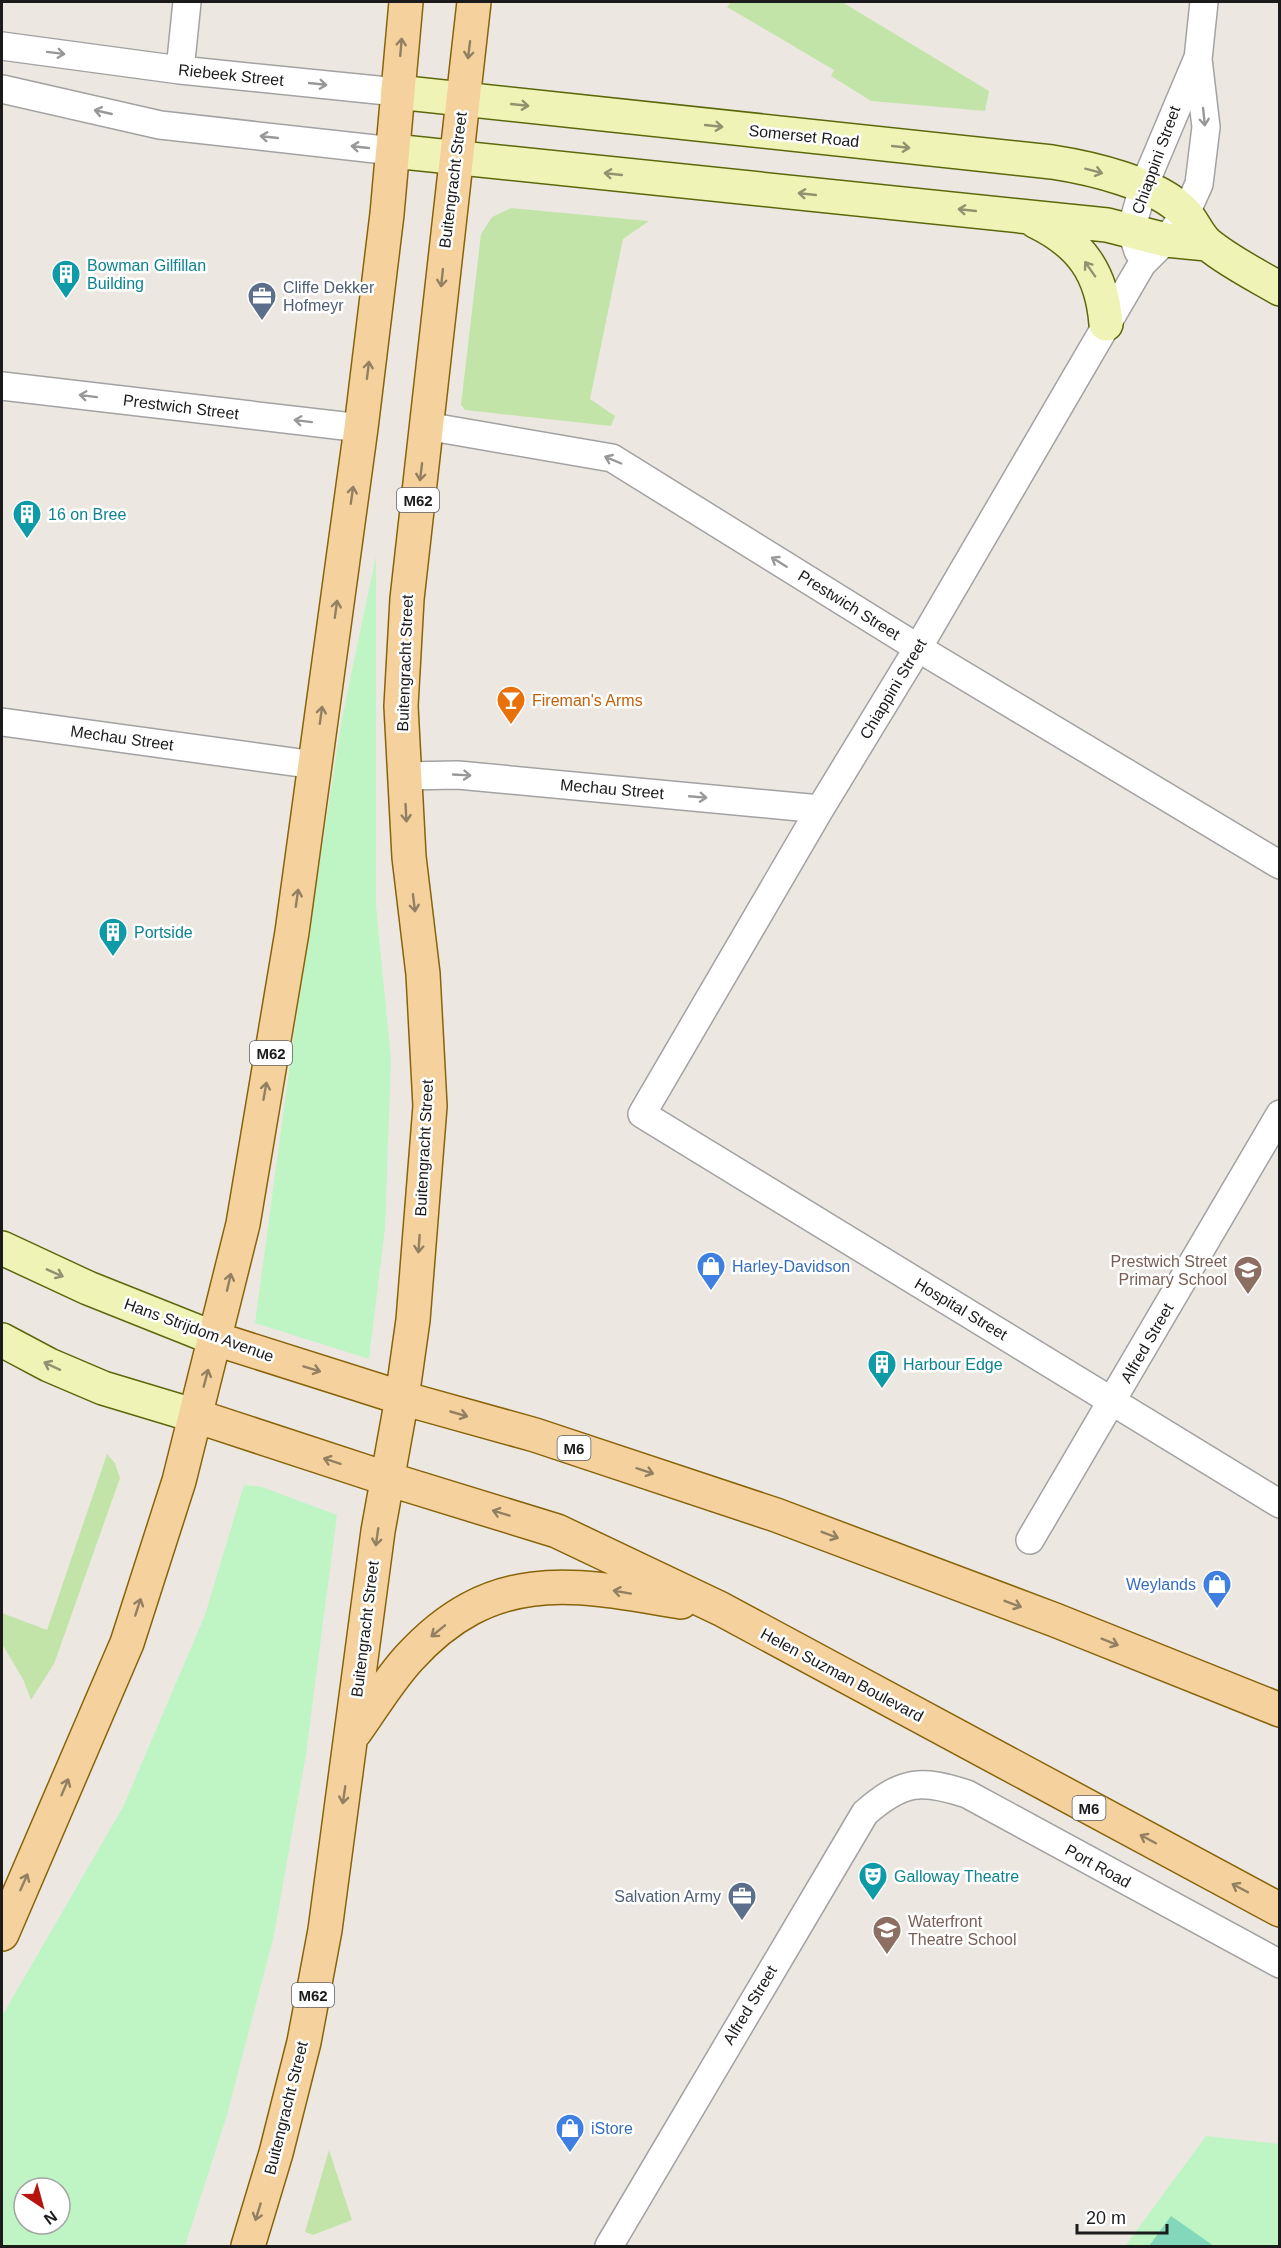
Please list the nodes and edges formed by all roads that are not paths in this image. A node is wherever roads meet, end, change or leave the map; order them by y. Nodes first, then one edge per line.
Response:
1 (187, 2) edge
2 (406, 2) edge
3 (474, 2) edge
4 (1204, 2) edge
5 (2, 46) edge
6 (1198, 59) junction
7 (180, 70) junction
8 (2, 89) edge
9 (397, 92) junction
10 (462, 99) junction
11 (393, 150) junction
12 (456, 157) junction
13 (1143, 188) junction
14 (1185, 213) junction
15 (1025, 216) junction
16 (1131, 230) junction
17 (1166, 240) junction
18 (1207, 244) junction
19 (1142, 264) junction
20 (1280, 289) edge
21 (1106, 324) junction
22 (2, 386) edge
23 (426, 426) junction
24 (361, 428) junction
25 (918, 648) junction
26 (2, 722) edge
27 (315, 765) junction
28 (404, 776) junction
29 (820, 809) junction
30 (1280, 865) edge
31 (642, 1114) joint
32 (1280, 1114) edge
33 (2, 1248) edge
34 (216, 1339) junction
35 (2, 1340) edge
36 (402, 1398) junction
37 (1113, 1401) junction
38 (196, 1416) junction
39 (388, 1479) junction
40 (1280, 1504) edge
41 (1030, 1540) dead end
42 (721, 1609) junction
43 (1280, 1710) edge
44 (352, 1737) junction
45 (912, 1784) joint
46 (1280, 1910) edge
47 (2, 1934) edge
48 (1280, 1964) edge
49 (248, 2247) edge
50 (609, 2247) edge

1 - 7 street
9 -> 2 main road, M62
3 -> 10 main road, Buitengracht Street / M62
4 - 6 street, Chiappini Street
5 -> 7 street, Riebeek Street
6 - 13 street, Chiappini Street
6 -> 14 street, Chiappini Street
7 -> 9 street, Riebeek Street
11 -> 8 street
9 - 10 main road, Riebeek Street
9 - 11 main road, M62
10 - 12 main road, Buitengracht Street / M62
10 -> 13 main road, Somerset Road
11 - 12 main road
24 -> 11 main road, M62
15 -> 12 main road
12 -> 23 main road, Buitengracht Street / M62
13 - 14 main road, Somerset Road
13 - 16 street, Chiappini Street
14 - 17 street, Chiappini Street
14 - 18 main road
15 - 16 main road
21 -> 15 main road
16 - 17 main road
16 - 19 street, Chiappini Street
17 - 18 main road
17 - 19 street, Chiappini Street
18 - 20 main road
19 - 21 street, Chiappini Street
21 - 25 street, Chiappini Street
24 -> 22 street, Prestwich Street
25 -> 23 street, Prestwich Street
23 -> 28 main road, Buitengracht Street / M62
27 -> 24 main road, M62
25 - 29 street, Chiappini Street
25 - 30 street, Prestwich Street
26 - 27 street, Mechau Street
34 -> 27 main road, M62
28 -> 29 street, Mechau Street
28 -> 36 main road, Buitengracht Street / M62
29 - 31 street, Chiappini Street
31 - 37 street, Hospital Street
32 - 37 street, Alfred Street
33 -> 34 main road, Hans Strijdom Avenue
34 -> 36 main road, Hans Strijdom Avenue / M6
38 -> 34 main road, M62
38 -> 35 main road
36 - 39 main road, Buitengracht Street / M62
36 -> 43 main road, M6
37 - 40 street, Hospital Street
37 - 41 street, Alfred Street
39 -> 38 main road, M6
47 -> 38 main road, M62
42 -> 39 main road, Helen Suzman Boulevard / M6
39 -> 44 main road, Buitengracht Street / M62
42 -> 44 main road
46 -> 42 main road, Helen Suzman Boulevard / M6
44 -> 49 main road, Buitengracht Street / M62
45 - 48 street, Port Road
45 - 50 street, Alfred Street

